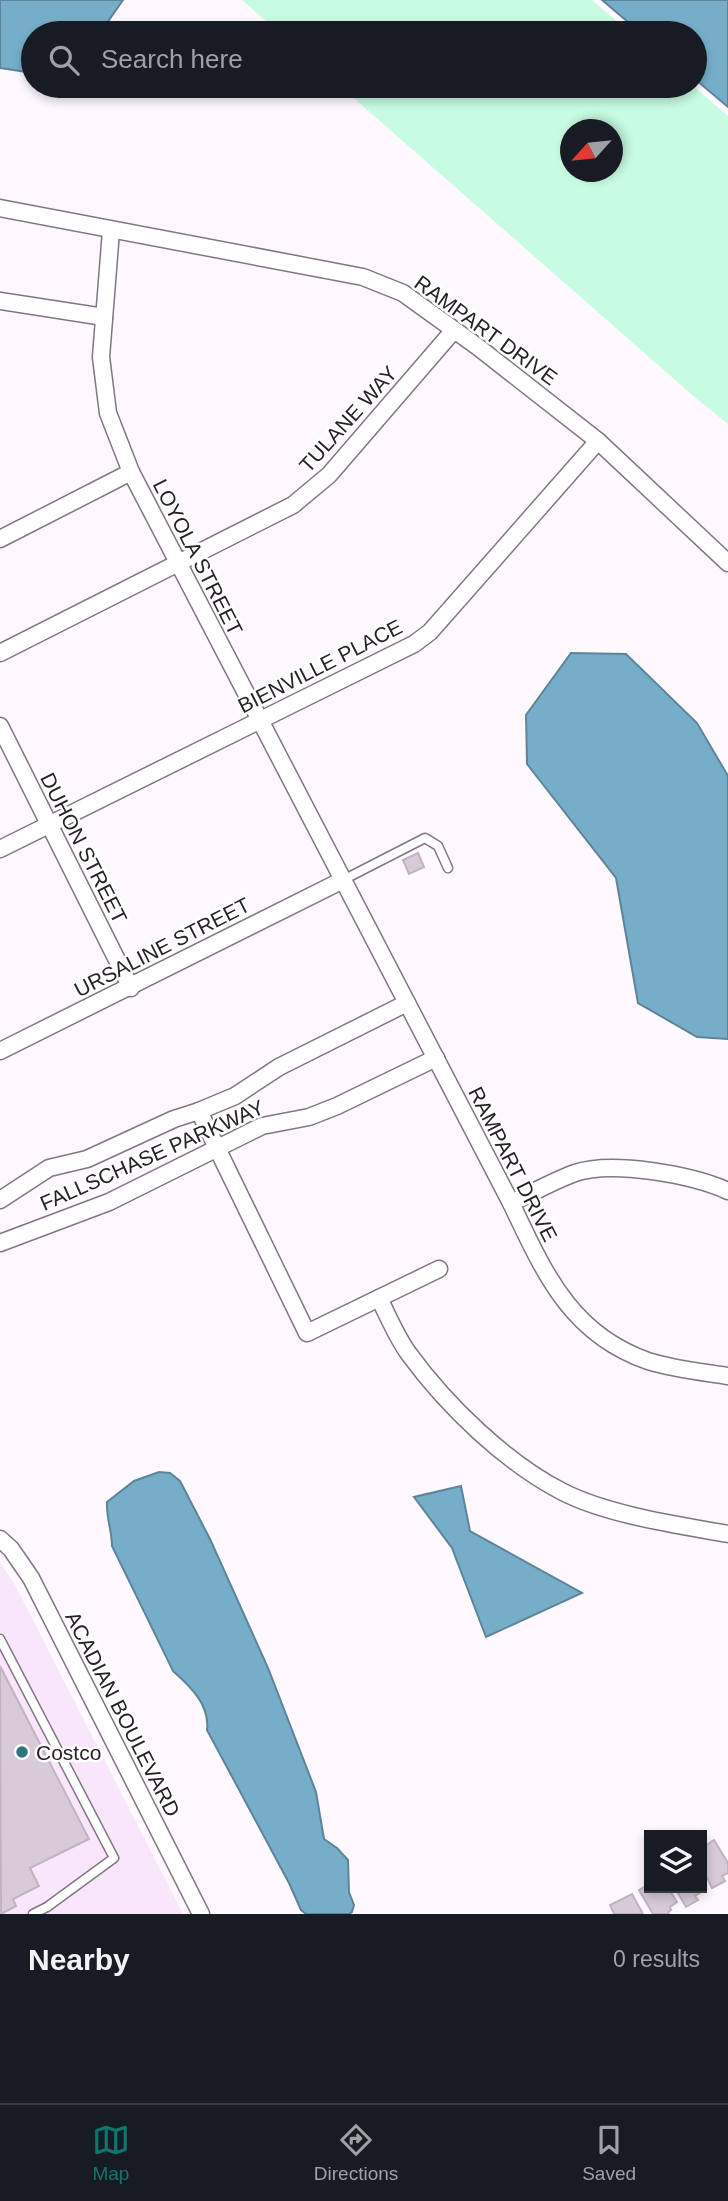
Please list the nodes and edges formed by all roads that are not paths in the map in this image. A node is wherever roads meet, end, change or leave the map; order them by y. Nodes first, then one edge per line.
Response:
1 (0, 208) edge
2 (111, 231) junction
3 (0, 301) edge
4 (104, 317) junction
5 (454, 330) junction
6 (598, 441) junction
7 (131, 472) junction
8 (2, 532) edge
9 (177, 563) junction
10 (728, 563) edge
11 (0, 653) edge
12 (259, 720) junction
13 (0, 726) edge
14 (49, 825) junction
15 (0, 849) edge
16 (448, 868) dead end
17 (343, 880) junction
18 (131, 988) junction
19 (407, 1003) junction
20 (0, 1051) edge
21 (436, 1058) junction
22 (199, 1111) junction
23 (217, 1148) junction
24 (728, 1191) edge
25 (0, 1200) edge
26 (511, 1203) junction
27 (0, 1243) edge
28 (439, 1269) dead end
29 (379, 1298) junction
30 (728, 1376) edge
31 (728, 1534) edge
32 (0, 1539) edge
33 (0, 1639) edge
34 (33, 1914) edge
35 (201, 1914) edge

1 - 2 street, RAMPART DRIVE
2 - 4 street, LOYOLA STREET
2 - 5 street, RAMPART DRIVE
3 - 4 street
4 - 7 street, LOYOLA STREET
5 - 6 street, RAMPART DRIVE
5 - 9 street, TULANE WAY
6 - 10 street, RAMPART DRIVE
6 - 12 street, BIENVILLE PLACE
7 - 8 street
7 - 9 street, LOYOLA STREET
9 - 11 street, TULANE WAY
9 - 12 street, LOYOLA STREET
12 - 14 street, BIENVILLE PLACE
12 - 17 street, LOYOLA STREET
13 - 14 street, DUHON STREET
14 - 15 street, BIENVILLE PLACE
14 - 18 street, DUHON STREET
16 - 17 lane
17 - 18 street, URSALINE STREET
17 - 19 street, RAMPART DRIVE
18 - 20 street, URSALINE STREET
19 - 21 street, RAMPART DRIVE
19 - 22 street, FALLSCHASE PARKWAY
21 - 23 street, FALLSCHASE PARKWAY
21 - 26 street, RAMPART DRIVE
22 - 23 street
22 - 25 street, FALLSCHASE PARKWAY
23 - 27 street, FALLSCHASE PARKWAY
23 - 29 street
24 - 26 street
26 - 30 street, RAMPART DRIVE
28 - 29 street
29 - 31 street
32 - 35 street, ACADIAN BOULEVARD
33 - 34 lane

